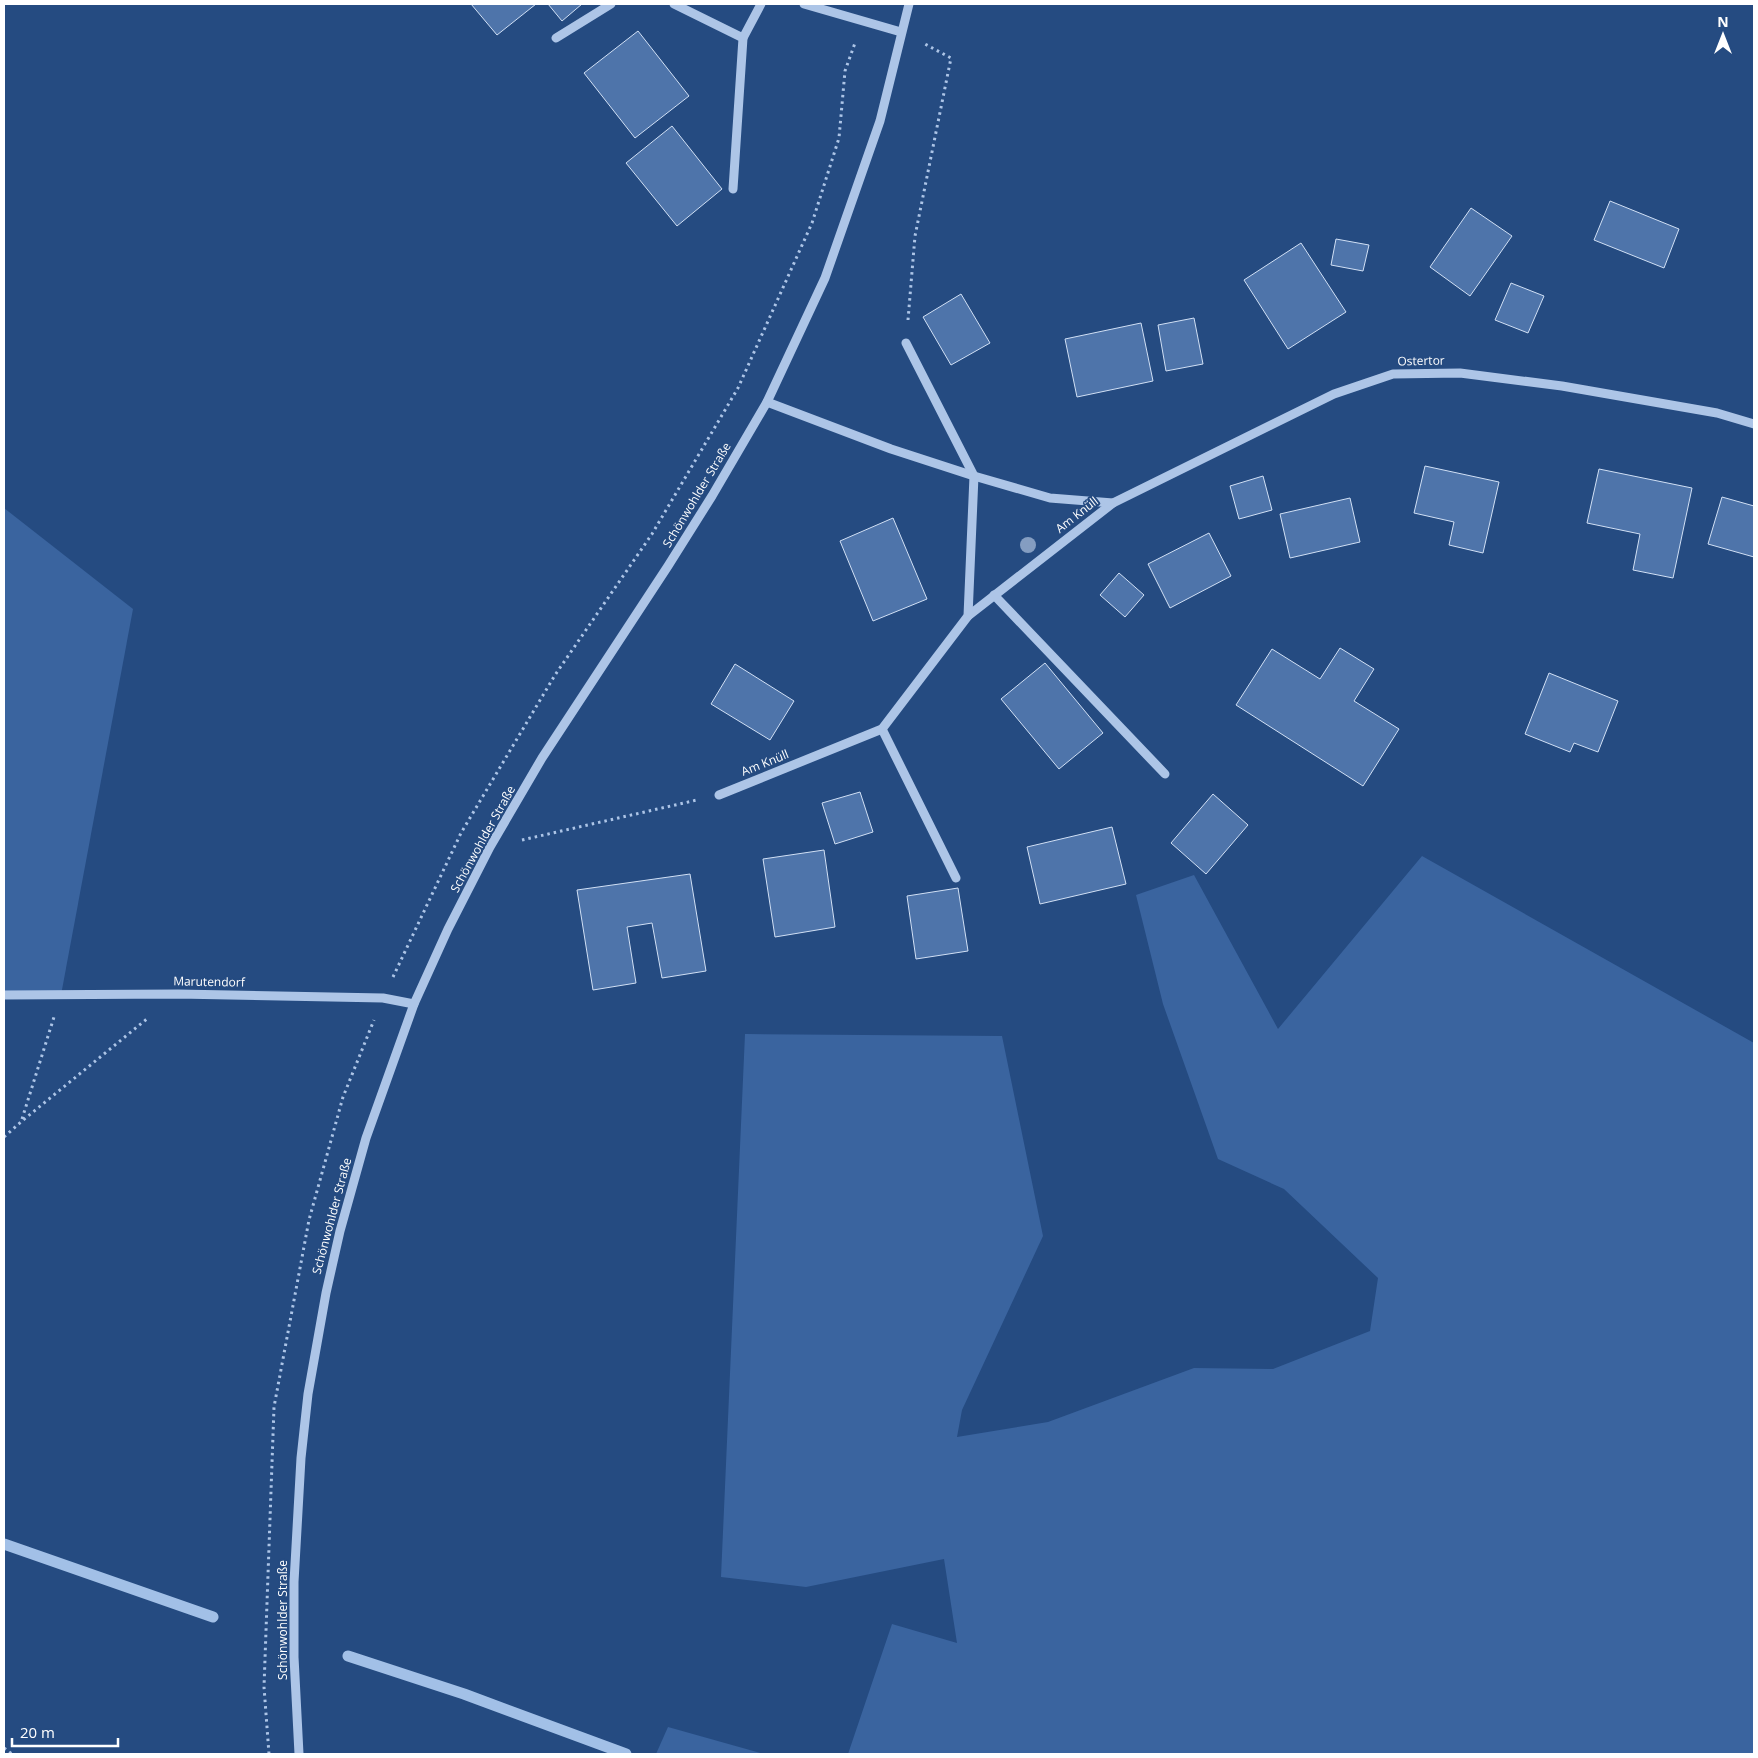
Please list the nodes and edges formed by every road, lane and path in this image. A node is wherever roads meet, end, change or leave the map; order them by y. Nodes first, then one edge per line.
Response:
1 (611, 4) edge
2 (674, 4) edge
3 (761, 4) edge
4 (804, 4) edge
5 (909, 4) edge
6 (862, 21) junction
7 (901, 32) junction
8 (556, 38) dead end
9 (743, 38) junction
10 (734, 189) dead end
11 (906, 343) joint
12 (766, 402) junction
13 (1754, 424) edge
14 (974, 476) junction
15 (1113, 503) junction
16 (994, 595) junction
17 (968, 616) junction
18 (882, 729) junction
19 (1165, 774) dead end
20 (719, 795) joint
21 (490, 847) junction
22 (956, 878) dead end
23 (178, 994) junction
24 (4, 995) edge
25 (61, 995) junction
26 (383, 998) junction
27 (414, 1004) junction
28 (22, 1121) junction
29 (4, 1138) edge
30 (5, 1749) edge
31 (12, 1754) edge
32 (299, 1754) edge

1 - 8 street
2 - 9 street
3 - 9 street
4 - 6 street
5 - 7 street, Schönwohlder Straße
6 - 7 street
6 - 26 path
7 - 11 path
7 - 12 street, Schönwohlder Straße
9 - 10 street
11 - 14 street
12 - 14 street, Am Knüll
12 - 21 street, Schönwohlder Straße
13 - 15 street, Ostertor
14 - 15 street, Am Knüll
14 - 17 street
15 - 16 street, Am Knüll
16 - 17 street, Am Knüll
16 - 19 street
17 - 18 street, Am Knüll
18 - 20 street, Am Knüll
18 - 22 street
20 - 21 path
21 - 27 street, Schönwohlder Straße
23 - 25 street, Marutendorf
23 - 26 street, Marutendorf
23 - 28 path
24 - 25 street, Marutendorf
25 - 28 path
26 - 27 street, Marutendorf
27 - 32 street, Schönwohlder Straße
28 - 29 path
30 - 31 path

